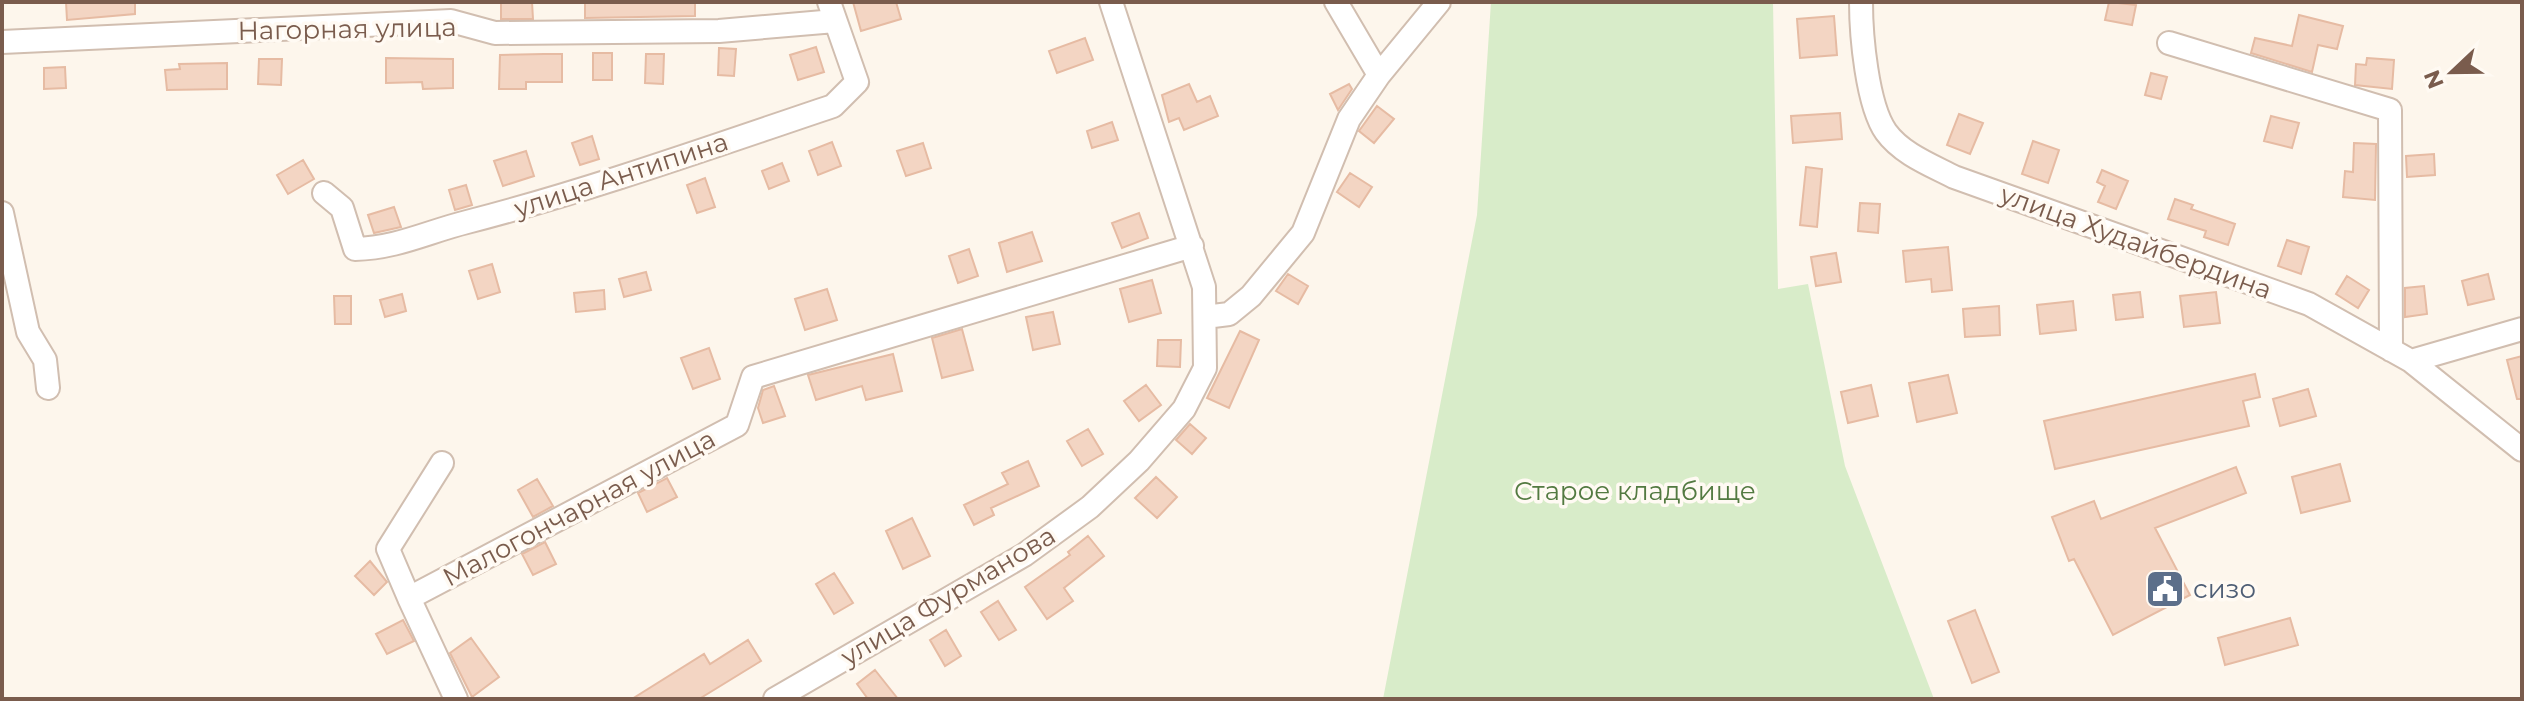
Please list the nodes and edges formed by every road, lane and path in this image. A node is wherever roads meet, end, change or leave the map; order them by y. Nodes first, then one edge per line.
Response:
1 (1111, 2) edge
2 (1336, 2) edge
3 (1439, 2) edge
4 (1861, 2) edge
5 (832, 11) edge
6 (2, 42) edge
7 (2169, 43) dead end
8 (1379, 75) junction
9 (324, 193) dead end
10 (2, 213) edge
11 (1192, 246) junction
12 (1205, 317) junction
13 (2522, 329) edge
14 (2401, 355) junction
15 (48, 388) dead end
16 (2522, 450) edge
17 (442, 463) dead end
18 (409, 598) junction
19 (456, 699) edge
20 (775, 699) edge

1 - 11 street, улица Фурманова
2 - 8 street
3 - 8 street
4 - 14 street, улица Худайбердина
5 - 6 street, Нагорная улица
5 - 9 street, улица Антипина
7 - 14 street
8 - 12 street
10 - 15 street
11 - 12 street, улица Фурманова
11 - 18 street, Малогончарная улица
12 - 20 street, улица Фурманова
13 - 14 street
14 - 16 street, улица Худайбердина
17 - 18 street
18 - 19 street

